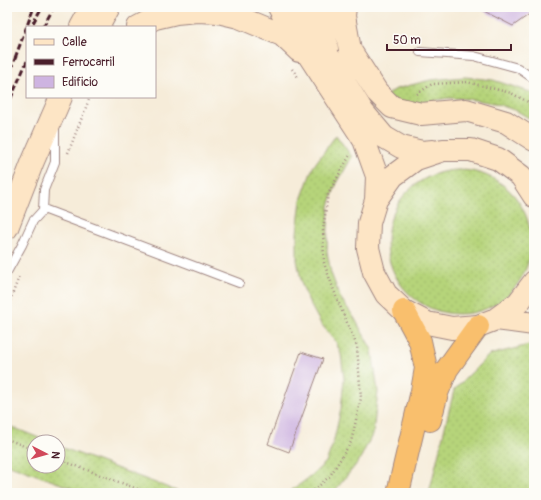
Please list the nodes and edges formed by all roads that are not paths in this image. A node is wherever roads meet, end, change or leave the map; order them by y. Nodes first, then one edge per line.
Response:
1 (92, 7) edge
2 (109, 7) edge
3 (279, 7) edge
4 (298, 7) edge
5 (326, 7) edge
6 (345, 7) edge
7 (82, 26) edge
8 (99, 26) edge
9 (140, 26) edge
10 (420, 52) dead end
11 (315, 68) junction
12 (534, 79) edge
13 (46, 98) edge
14 (61, 98) edge
15 (69, 98) edge
16 (55, 123) junction
17 (534, 140) edge
18 (442, 150) junction
19 (33, 161) junction
20 (7, 187) edge
21 (534, 196) edge
22 (376, 200) junction
23 (43, 210) junction
24 (7, 228) edge
25 (7, 272) edge
26 (534, 282) edge
27 (239, 283) dead end
28 (404, 311) junction
29 (487, 322) junction
30 (534, 324) edge
31 (398, 493) edge
32 (413, 493) edge

1 - 7 main road
2 - 8 main road
3 - 11 main road
4 - 11 main road
5 - 11 main road
6 - 17 main road
9 - 11 main road
10 - 12 lane
11 - 18 main road
11 - 22 main road
13 - 20 main road
14 - 19 main road
15 - 16 main road
16 - 19 main road
16 - 23 lane
18 - 21 main road
18 - 22 main road
19 - 24 main road
22 - 28 main road
23 - 25 lane
23 - 27 lane
26 - 29 main road
28 - 29 main road
28 - 31 highway
29 - 30 main road
29 - 32 highway

